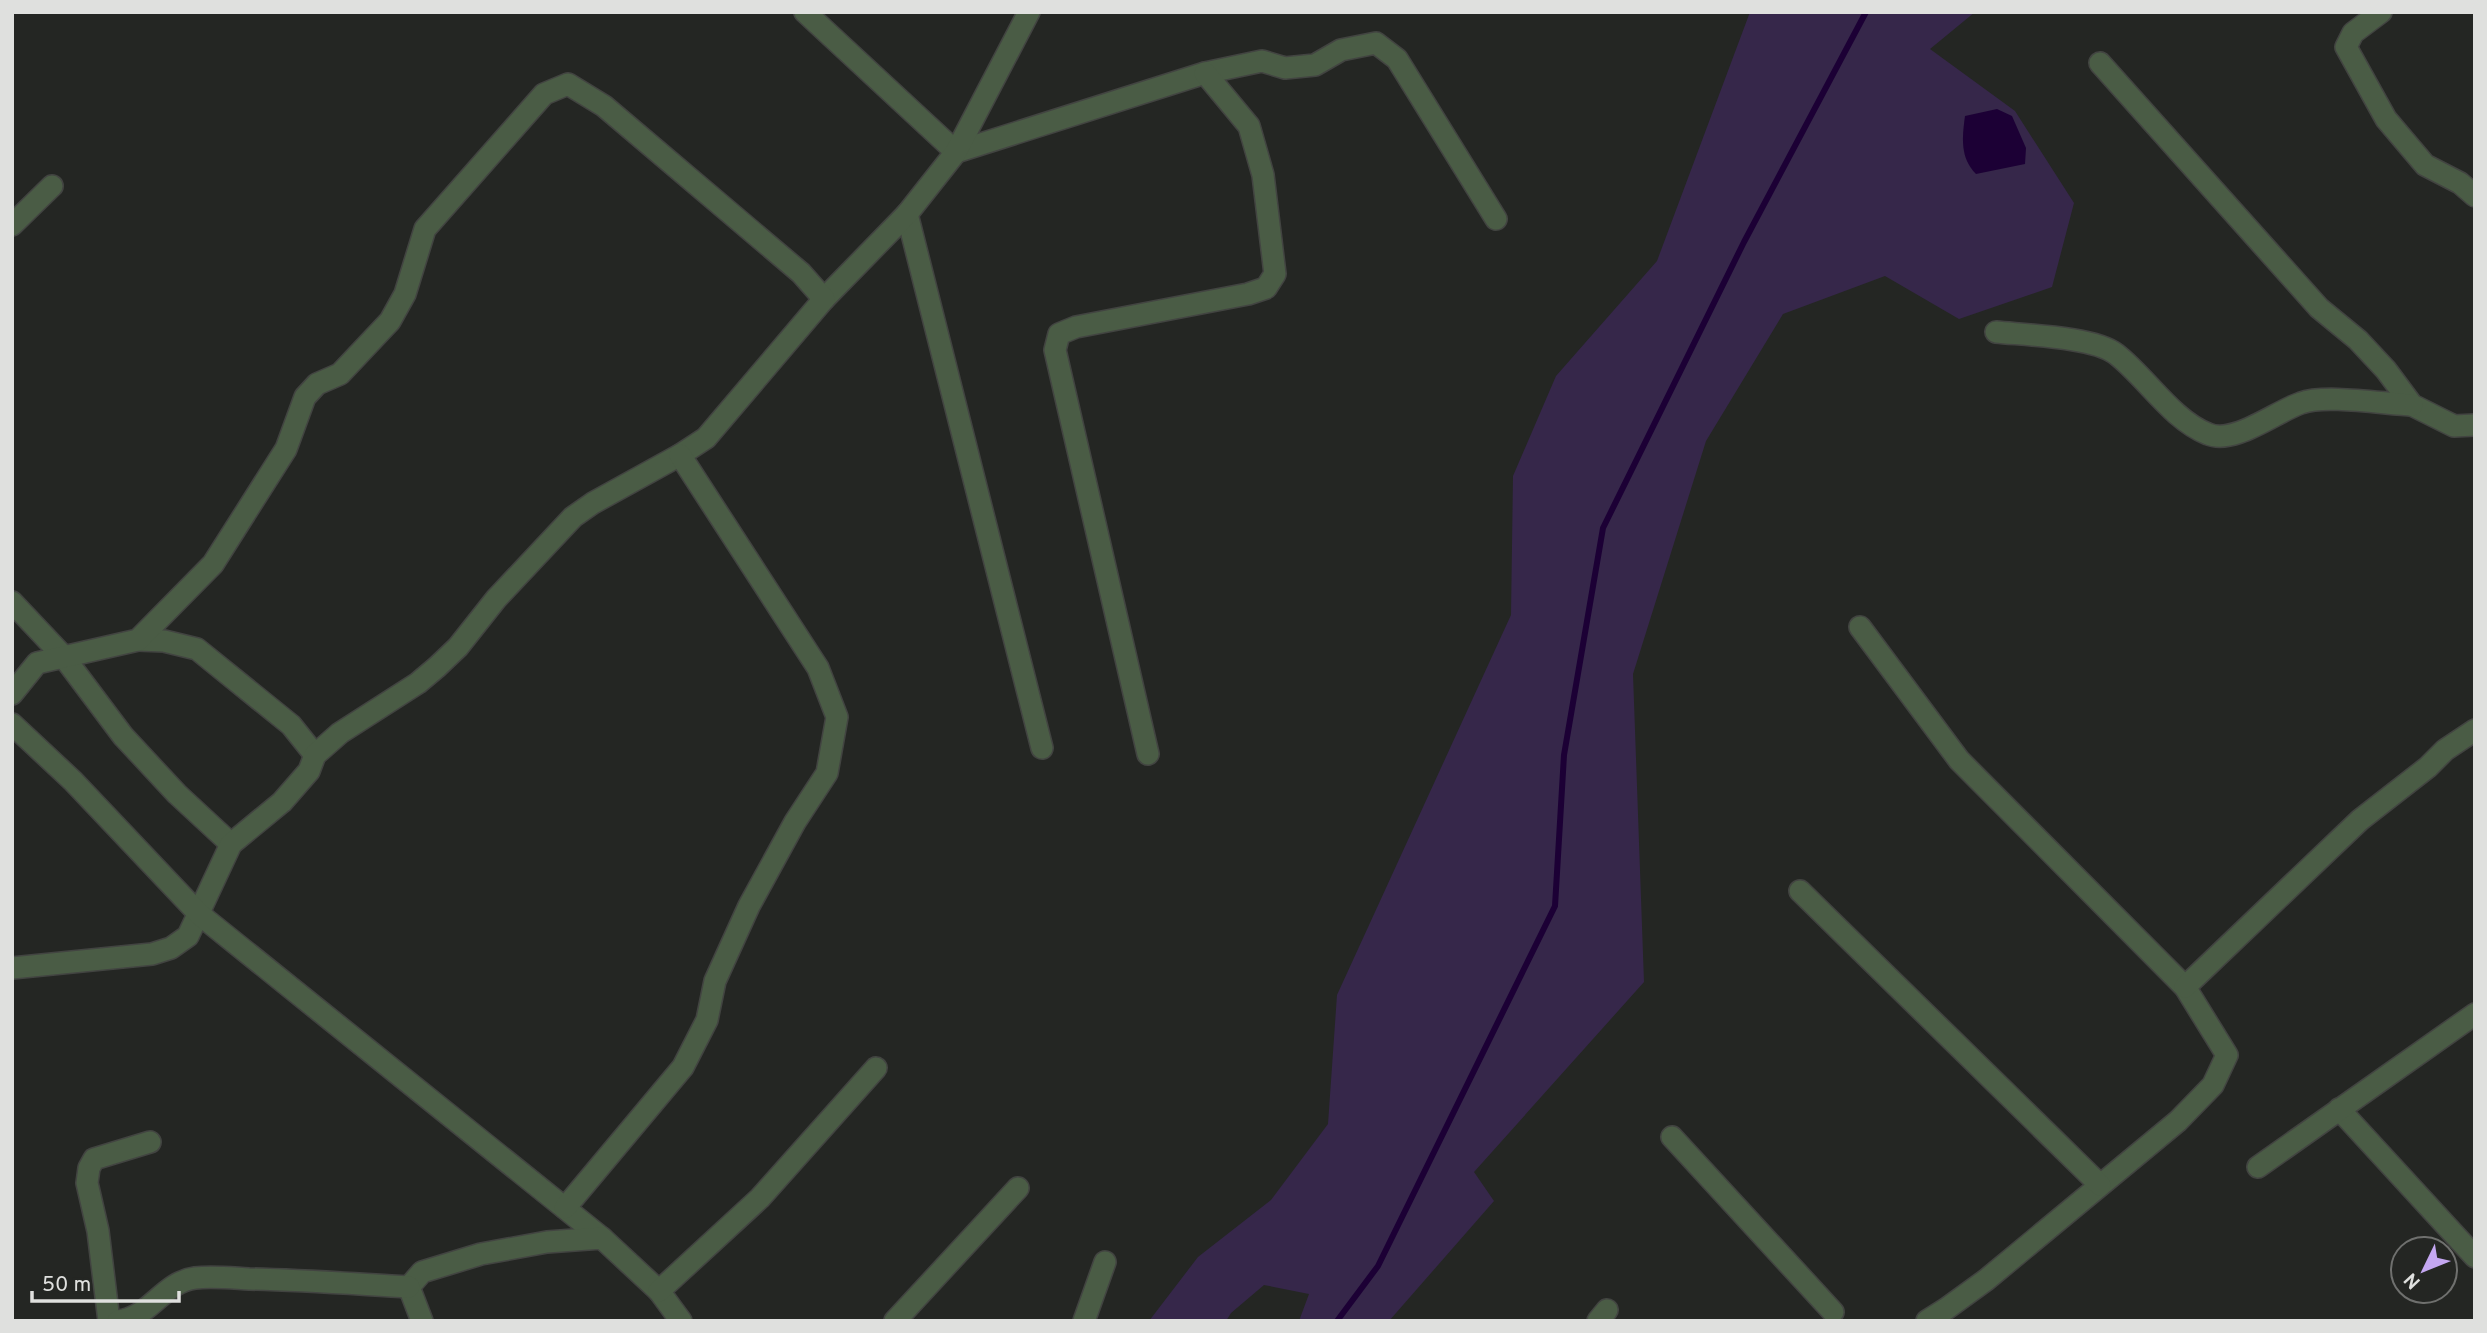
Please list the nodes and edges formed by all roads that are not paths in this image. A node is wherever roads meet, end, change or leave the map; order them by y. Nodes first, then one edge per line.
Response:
1 (805, 12) edge
2 (1029, 12) edge
3 (2381, 12) edge
4 (2100, 63) dead end
5 (1205, 73) junction
6 (956, 152) junction
7 (52, 186) dead end
8 (2475, 196) edge
9 (907, 214) junction
10 (1496, 219) dead end
11 (12, 225) edge
12 (824, 299) junction
13 (1996, 332) dead end
14 (2412, 405) junction
15 (2475, 425) edge
16 (680, 455) junction
17 (12, 602) edge
18 (1860, 627) dead end
19 (138, 640) junction
20 (62, 656) junction
21 (12, 694) edge
22 (12, 724) edge
23 (2475, 730) edge
24 (1042, 748) dead end
25 (1148, 754) dead end
26 (315, 755) junction
27 (231, 844) junction
28 (1800, 891) dead end
29 (199, 914) junction
30 (12, 968) edge
31 (2185, 987) junction
32 (2475, 1014) edge
33 (876, 1068) dead end
34 (2339, 1109) junction
35 (1672, 1137) dead end
36 (150, 1142) dead end
37 (2258, 1167) dead end
38 (2100, 1185) junction
39 (1018, 1188) dead end
40 (565, 1208) junction
41 (603, 1238) junction
42 (2475, 1257) edge
43 (1105, 1262) dead end
44 (409, 1287) junction
45 (659, 1291) junction
46 (1833, 1318) edge
47 (109, 1321) edge
48 (118, 1321) edge
49 (422, 1321) edge
50 (681, 1321) edge
51 (895, 1321) edge
52 (1084, 1321) edge
53 (1927, 1321) edge

1 - 6 street
2 - 6 street
3 - 8 street
4 - 14 street
5 - 6 street
5 - 10 street
5 - 25 street
6 - 9 street
7 - 11 street
9 - 12 street
9 - 24 street
12 - 16 street
12 - 19 street
13 - 14 street
14 - 15 street
16 - 26 street
16 - 40 street
17 - 20 street
18 - 31 street
19 - 20 street
19 - 26 street
20 - 21 street
20 - 27 street
22 - 29 street
23 - 31 street
26 - 27 street
27 - 29 street
28 - 38 street
29 - 30 street
29 - 40 street
31 - 38 street
32 - 34 street
33 - 45 street
34 - 37 street
34 - 42 street
35 - 46 street
36 - 47 street
38 - 53 street
39 - 51 street
40 - 41 street
41 - 44 street
41 - 45 street
43 - 52 street
44 - 48 street
44 - 49 street
45 - 50 street

